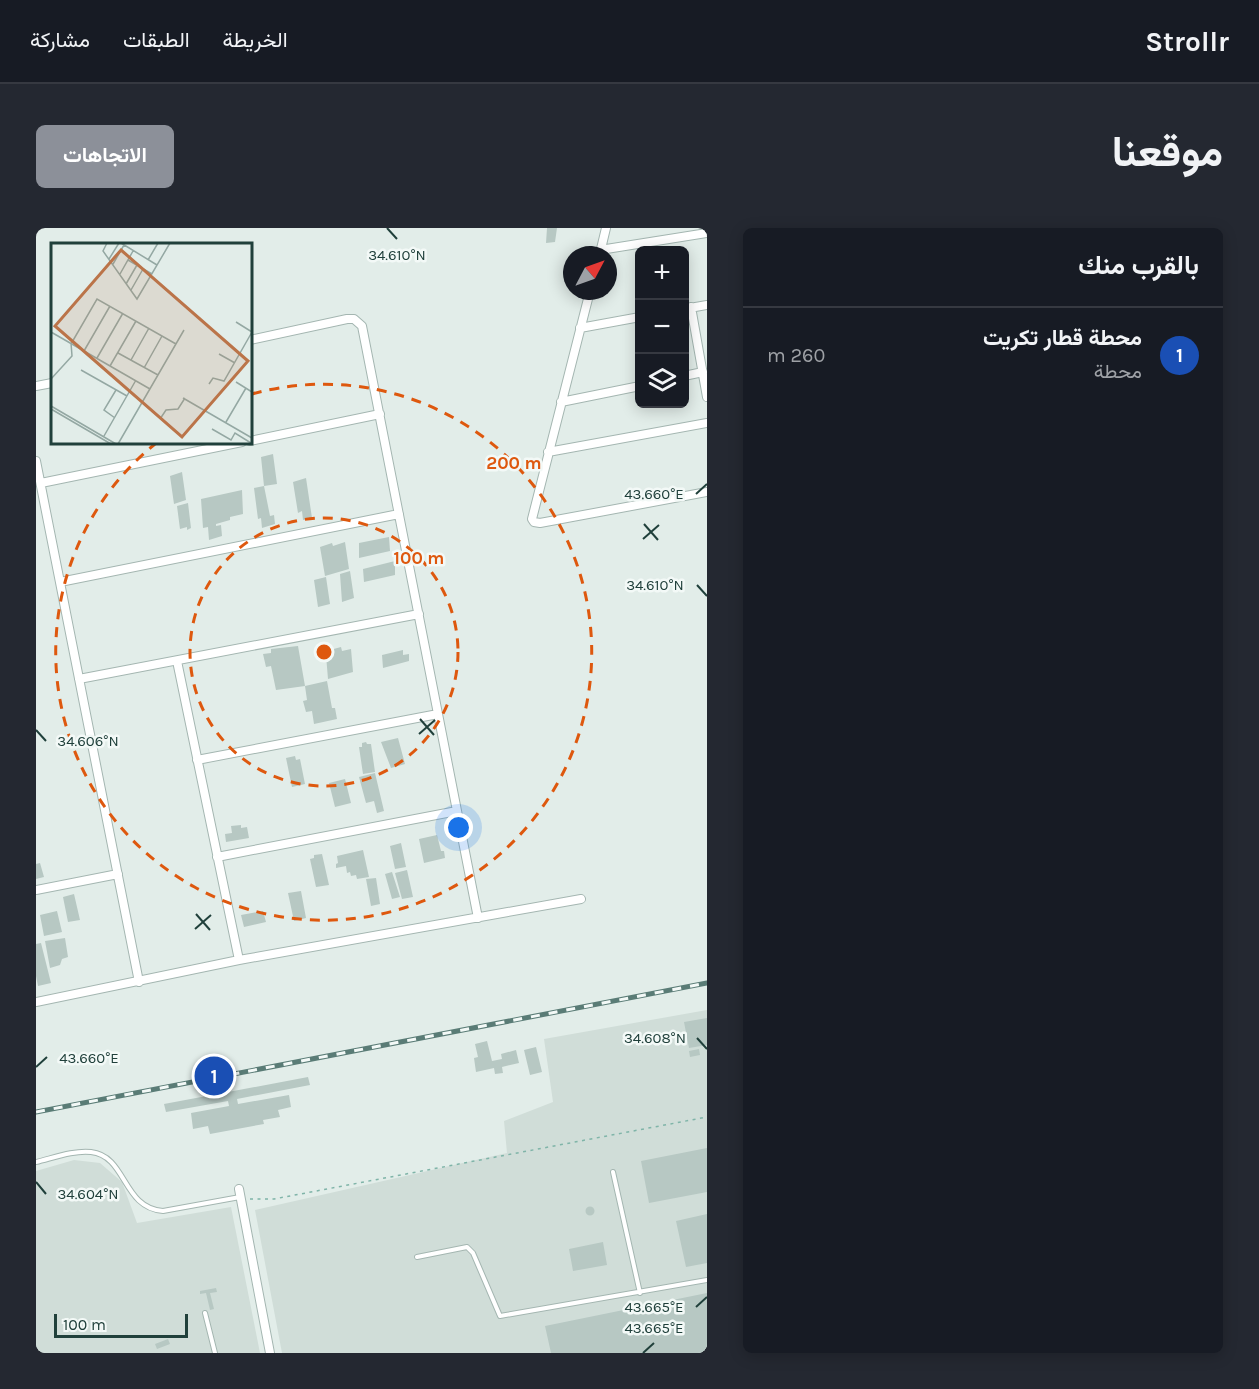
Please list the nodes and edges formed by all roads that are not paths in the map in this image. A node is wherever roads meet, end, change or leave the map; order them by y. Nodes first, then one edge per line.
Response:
1 (606, 228) edge
2 (707, 233) edge
3 (602, 246) edge
4 (617, 250) edge
5 (588, 300) edge
6 (707, 304) edge
7 (689, 308) edge
8 (689, 312) edge
9 (635, 318) edge
10 (580, 328) junction
11 (252, 340) edge
12 (703, 372) junction
13 (689, 375) edge
14 (51, 383) edge
15 (36, 386) edge
16 (635, 387) edge
17 (707, 397) edge
18 (561, 402) junction
19 (380, 414) junction
20 (707, 423) edge
21 (252, 441) edge
22 (232, 444) edge
23 (548, 452) junction
24 (36, 461) edge
25 (40, 483) junction
26 (707, 492) edge
27 (399, 514) junction
28 (60, 582) junction
29 (418, 614) junction
30 (177, 661) junction
31 (80, 679) junction
32 (438, 714) junction
33 (197, 760) junction
34 (457, 812) junction
35 (218, 857) junction
36 (118, 874) junction
37 (36, 890) edge
38 (581, 899) dead end
39 (478, 918) junction
40 (239, 960) junction
41 (139, 982) junction
42 (36, 1002) edge
43 (36, 1162) edge
44 (613, 1172) dead end
45 (240, 1193) joint
46 (417, 1257) dead end
47 (707, 1280) edge
48 (640, 1293) junction
49 (205, 1313) dead end
50 (215, 1353) edge
51 (270, 1353) edge

1 - 3 street
2 - 4 street
5 - 10 street
6 - 7 street
8 - 12 street
9 - 10 street
10 - 18 street
11 - 19 street
12 - 13 street
12 - 17 street
14 - 15 street
16 - 18 street
18 - 23 street
19 - 21 street
19 - 27 street
20 - 23 street
22 - 25 street
23 - 26 street
24 - 25 street
25 - 28 street
27 - 28 street
27 - 29 street
28 - 31 street
29 - 30 street
29 - 32 street
30 - 31 street
30 - 33 street
31 - 36 street
32 - 33 street
32 - 34 street
33 - 35 street
34 - 35 street
34 - 39 street
35 - 40 street
36 - 37 street
36 - 41 street
38 - 39 street
39 - 40 street
40 - 41 street
41 - 42 street
43 - 45 lane
44 - 48 lane
45 - 51 street
46 - 48 lane
47 - 48 lane
49 - 50 lane

